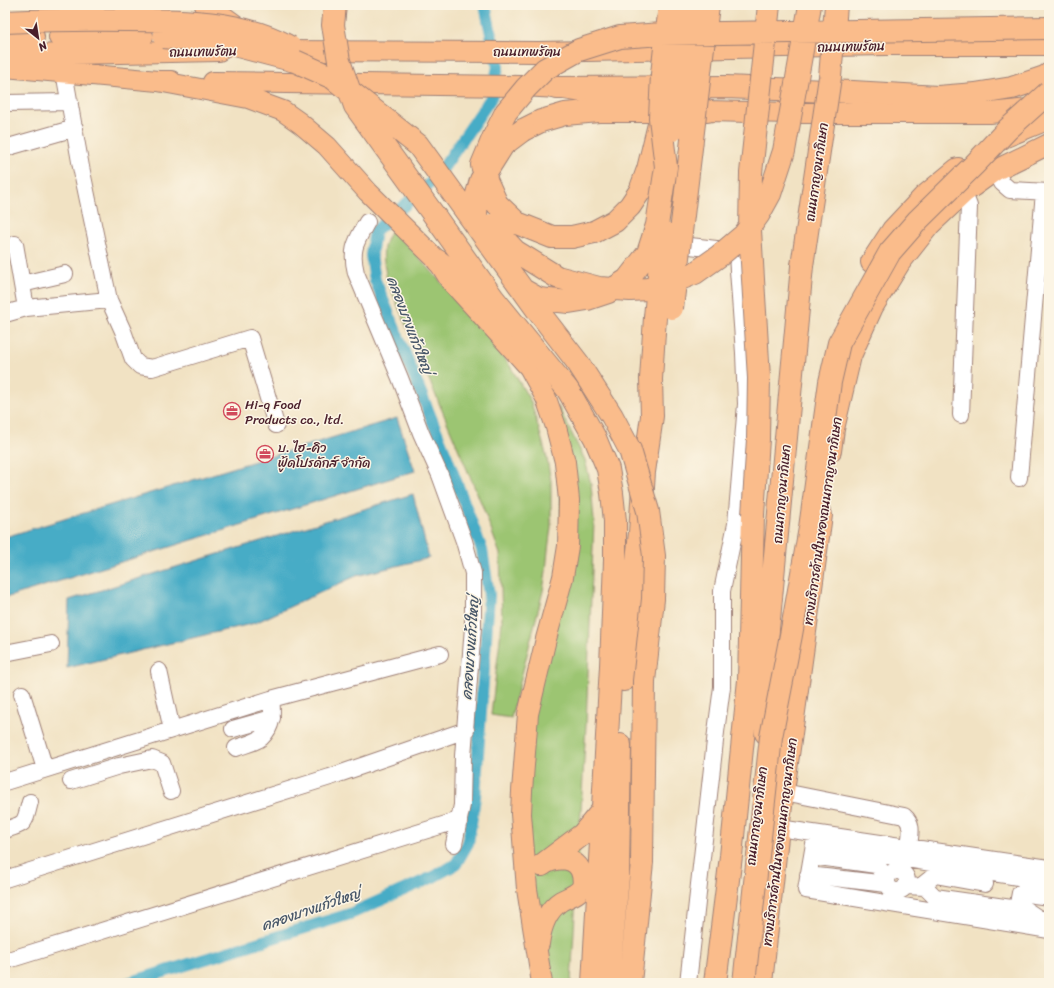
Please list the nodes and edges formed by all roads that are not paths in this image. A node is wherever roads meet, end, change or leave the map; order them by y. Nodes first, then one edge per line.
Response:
1 (206, 5) edge
2 (335, 5) edge
3 (670, 5) edge
4 (686, 5) edge
5 (708, 5) edge
6 (769, 5) edge
7 (810, 5) edge
8 (836, 5) edge
9 (850, 5) edge
10 (5, 22) edge
11 (1049, 28) edge
12 (5, 36) edge
13 (142, 36) dead end
14 (33, 37) dead end
15 (60, 37) dead end
16 (164, 37) dead end
17 (1049, 45) edge
18 (269, 51) junction
19 (5, 57) edge
20 (5, 67) edge
21 (64, 72) junction
22 (1049, 74) edge
23 (830, 77) junction
24 (333, 78) junction
25 (158, 81) junction
26 (557, 88) junction
27 (1049, 92) edge
28 (70, 102) junction
29 (5, 103) edge
30 (1049, 106) edge
31 (707, 110) junction
32 (660, 118) junction
33 (1049, 118) edge
34 (75, 128) junction
35 (1049, 144) edge
36 (418, 145) junction
37 (5, 148) edge
38 (996, 170) junction
39 (1047, 192) edge
40 (964, 193) junction
41 (367, 222) dead end
42 (15, 244) dead end
43 (690, 246) dead end
44 (438, 261) junction
45 (65, 274) dead end
46 (22, 284) junction
47 (109, 300) junction
48 (26, 308) junction
49 (664, 312) junction
50 (5, 314) edge
51 (568, 390) junction
52 (961, 415) dead end
53 (276, 425) dead end
54 (1019, 478) dead end
55 (51, 644) dead end
56 (5, 653) edge
57 (440, 654) dead end
58 (159, 671) dead end
59 (22, 694) dead end
60 (271, 699) junction
61 (272, 718) junction
62 (233, 729) dead end
63 (172, 730) junction
64 (466, 730) junction
65 (766, 739) junction
66 (134, 742) junction
67 (236, 748) dead end
68 (142, 761) junction
69 (46, 769) junction
70 (71, 781) dead end
71 (5, 782) edge
72 (171, 791) dead end
73 (784, 792) junction
74 (30, 802) dead end
75 (602, 811) junction
76 (459, 822) junction
77 (779, 828) junction
78 (5, 830) edge
79 (454, 844) dead end
80 (812, 856) junction
81 (542, 865) junction
82 (1049, 868) edge
83 (808, 875) junction
84 (901, 875) junction
85 (986, 878) junction
86 (5, 879) edge
87 (1049, 882) edge
88 (527, 889) junction
89 (1049, 897) edge
90 (981, 904) junction
91 (1017, 909) junction
92 (1049, 920) edge
93 (1049, 930) edge
94 (538, 952) junction
95 (5, 961) edge
96 (542, 983) edge
97 (593, 983) edge
98 (608, 983) edge
99 (630, 983) edge
100 (688, 983) edge
101 (715, 983) edge
102 (735, 983) edge
103 (744, 983) edge
104 (762, 983) edge

1 - 18 highway
2 - 51 highway, bridge
3 - 32 highway, bridge
4 - 49 highway, bridge
5 - 49 highway, bridge
6 - 101 highway, ถนนกาญจนาภิเษก, bridge
7 - 36 highway, bridge
8 - 23 highway, ถนนกาญจนาภิเษก, bridge
9 - 23 highway, bridge
10 - 24 highway, bridge
11 - 32 highway, bridge
12 - 14 highway
13 - 15 highway
16 - 24 highway, bridge
17 - 18 main road, ถนนเทพรัตน
18 - 19 main road, ถนนเทพรัตน
20 - 21 main road
21 - 25 main road
21 - 28 street
22 - 26 highway
23 - 65 highway, ถนนกาญจนาภิเษก, bridge
24 - 36 highway, bridge
25 - 26 main road
25 - 44 main road
26 - 31 main road
27 - 103 highway, bridge
28 - 29 street
28 - 34 street
30 - 31 main road
31 - 32 highway, bridge
33 - 65 highway
34 - 37 street
34 - 47 street
35 - 38 main road, ทางบริการด้านในของถนนกาญจนาภิเษก
36 - 99 highway, bridge
38 - 39 street
38 - 40 main road, ทางบริการด้านในของถนนกาญจนาภิเษก
39 - 54 street
40 - 52 street
40 - 73 main road, ทางบริการด้านในของถนนกาญจนาภิเษก
41 - 64 street
42 - 46 street
43 - 100 street
44 - 51 highway
44 - 88 main road
45 - 46 street
46 - 48 street
47 - 48 street
47 - 53 street
48 - 50 street
49 - 98 highway
51 - 75 highway
55 - 56 street
57 - 60 street
58 - 63 street
59 - 69 street
60 - 61 street
60 - 63 street
61 - 62 street
61 - 67 street
63 - 66 street
64 - 76 street
64 - 86 street
65 - 102 highway, ถนนกาญจนาภิเษก
66 - 68 street
66 - 69 street
68 - 70 street
68 - 72 street
69 - 71 street
73 - 77 main road, ทางบริการด้านในของถนนกาญจนาภิเษก
73 - 84 street
74 - 78 street
75 - 81 highway
75 - 97 highway
76 - 79 street
76 - 95 street
77 - 84 street
77 - 104 main road, ทางบริการด้านในของถนนกาญจนาภิเษก
80 - 83 street
80 - 84 street
80 - 84 street
81 - 88 main road
81 - 94 main road
82 - 84 street
83 - 84 street
83 - 84 street
84 - 85 street
84 - 85 street
84 - 90 street
84 - 93 street
85 - 87 street
85 - 90 street
88 - 94 main road
89 - 91 street
90 - 91 street
91 - 92 street
94 - 96 main road

